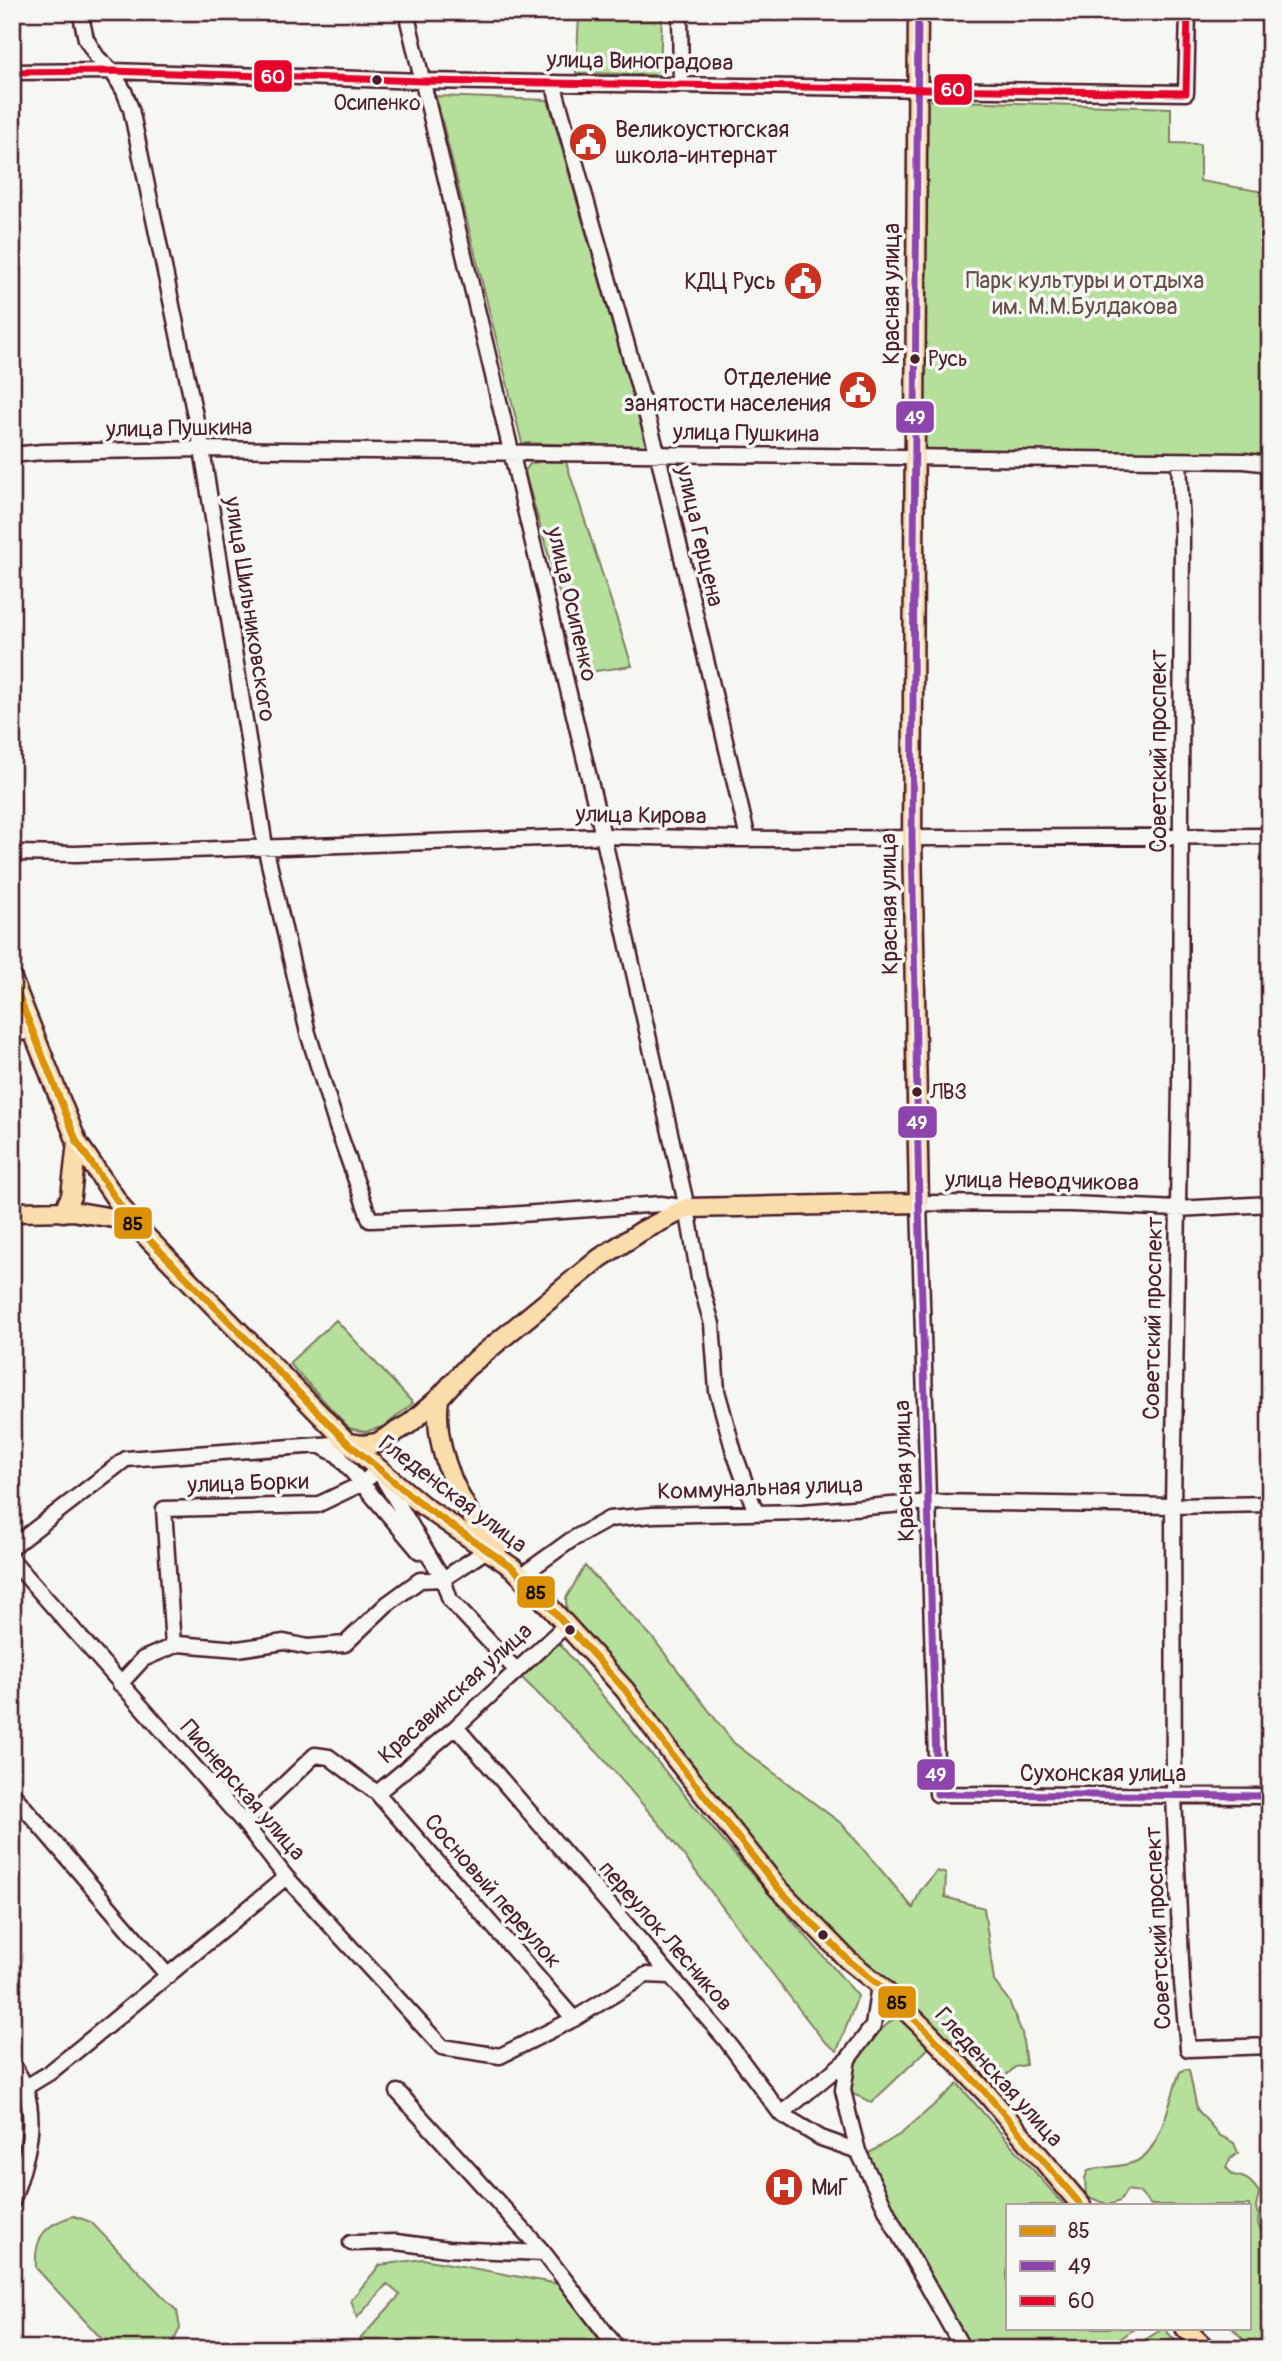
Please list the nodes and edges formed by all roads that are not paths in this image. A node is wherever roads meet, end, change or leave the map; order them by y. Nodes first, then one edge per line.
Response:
1 (80, 12) edge
2 (406, 12) edge
3 (680, 12) edge
4 (918, 12) edge
5 (1188, 12) edge
6 (112, 71) junction
7 (12, 72) edge
8 (423, 81) junction
9 (553, 83) junction
10 (681, 85) junction
11 (917, 87) junction
12 (202, 449) junction
13 (513, 453) junction
14 (12, 455) edge
15 (658, 455) junction
16 (915, 458) junction
17 (1179, 461) junction
18 (1270, 464) edge
19 (603, 836) junction
20 (1270, 836) edge
21 (912, 838) junction
22 (748, 839) junction
23 (1180, 839) junction
24 (265, 846) junction
25 (12, 853) edge
26 (12, 979) edge
27 (33, 1031) junction
28 (12, 1034) edge
29 (77, 1142) junction
30 (919, 1203) junction
31 (1270, 1204) edge
32 (687, 1209) junction
33 (1177, 1209) junction
34 (63, 1212) junction
35 (12, 1213) edge
36 (370, 1220) joint
37 (131, 1221) junction
38 (439, 1398) junction
39 (348, 1443) junction
40 (318, 1444) junction
41 (378, 1470) junction
42 (361, 1484) junction
43 (929, 1502) junction
44 (1270, 1504) edge
45 (1173, 1507) junction
46 (756, 1513) junction
47 (12, 1548) edge
48 (487, 1550) junction
49 (12, 1560) edge
50 (517, 1572) junction
51 (443, 1579) junction
52 (567, 1624) junction
53 (173, 1646) junction
54 (516, 1670) junction
55 (120, 1684) junction
56 (456, 1727) junction
57 (12, 1793) edge
58 (377, 1793) junction
59 (937, 1794) joint
60 (1174, 1796) junction
61 (1270, 1796) edge
62 (244, 1822) junction
63 (286, 1877) junction
64 (168, 1976) junction
65 (670, 1976) junction
66 (879, 1985) junction
67 (574, 2019) junction
68 (1270, 2046) edge
69 (848, 2059) junction
70 (12, 2064) edge
71 (26, 2087) junction
72 (398, 2092) dead end
73 (781, 2114) junction
74 (858, 2151) junction
75 (12, 2202) edge
76 (1080, 2204) edge
77 (351, 2243) dead end
78 (544, 2253) junction
79 (1187, 2330) edge
80 (618, 2349) edge
81 (963, 2349) edge
82 (1206, 2349) edge

1 - 6 street, улица Шильниковского
2 - 8 street, улица Осипенко
3 - 10 street
4 - 11 main road, Красная улица
5 - 11 street, улица Виноградова
6 - 7 street, улица Виноградова
6 - 8 street, улица Виноградова
6 - 12 street, улица Шильниковского
8 - 9 street, улица Виноградова
8 - 13 street, улица Осипенко
9 - 10 street, улица Виноградова
9 - 15 street, улица Герцена
10 - 11 street, улица Виноградова
11 - 16 main road, Красная улица
12 - 13 street, улица Пушкина
12 - 14 street, улица Пушкина
12 - 24 street, улица Шильниковского
13 - 15 street, улица Пушкина
13 - 19 street, улица Осипенко
15 - 16 street, улица Пушкина
15 - 22 street, улица Герцена
16 - 17 street, улица Пушкина
16 - 21 main road, Красная улица
17 - 18 street, улица Пушкина
17 - 23 street, Советский проспект
19 - 22 street, улица Кирова
19 - 24 street, улица Кирова
19 - 32 street, улица Осипенко
20 - 23 street, улица Кирова
21 - 22 street, улица Кирова
21 - 23 street, улица Кирова
21 - 30 main road, Красная улица
23 - 33 street, Советский проспект
24 - 25 street, улица Кирова
24 - 36 street, улица Шильниковского
26 - 27 main road, Гледенская улица
27 - 28 street
27 - 29 main road, Гледенская улица
29 - 34 main road
29 - 37 main road, Гледенская улица
30 - 32 main road, улица Неводчикова
30 - 33 street, улица Неводчикова
30 - 43 street, Красная улица
31 - 33 street, улица Неводчикова
32 - 36 street, улица Неводчикова
32 - 38 main road, улица Неводчикова
32 - 46 street, улица Осипенко
33 - 45 street, Советский проспект
34 - 35 main road
34 - 37 main road
37 - 39 main road, Гледенская улица
38 - 39 main road, улица Неводчикова
38 - 50 main road
39 - 40 street
39 - 41 main road, Гледенская улица
40 - 42 street
40 - 47 street
41 - 42 street, улица Борки
41 - 48 main road, Гледенская улица
41 - 51 street
42 - 51 street
42 - 53 street, улица Борки
43 - 45 street, Коммунальная улица
43 - 46 street, Коммунальная улица
43 - 59 street, Красная улица
44 - 45 street, Коммунальная улица
45 - 60 street, Советский проспект
46 - 50 street, Коммунальная улица
48 - 50 main road, Гледенская улица
48 - 51 street
49 - 55 street, Пионерская улица
50 - 52 main road, Гледенская улица
51 - 53 street
51 - 54 street
52 - 54 street, Красавинская улица
52 - 66 main road, Гледенская улица
53 - 55 street
54 - 56 street, Красавинская улица
55 - 62 street, Пионерская улица
56 - 58 street, Красавинская улица
56 - 65 street, переулок Лесников
57 - 64 street
58 - 62 street, Красавинская улица
58 - 67 street, Сосновый переулок
59 - 60 street, Сухонская улица
60 - 61 street, Сухонская улица
60 - 68 street, Советский проспект
62 - 63 street, Пионерская улица
63 - 64 street
63 - 67 street, Пионерская улица
64 - 71 street
65 - 67 street
65 - 73 street, переулок Лесников
66 - 69 street
66 - 76 main road, Гледенская улица
69 - 73 street
69 - 74 street
70 - 71 street
71 - 75 street
72 - 78 street
73 - 74 street, переулок Лесников
74 - 81 street
77 - 78 street
78 - 80 street
79 - 82 main road

